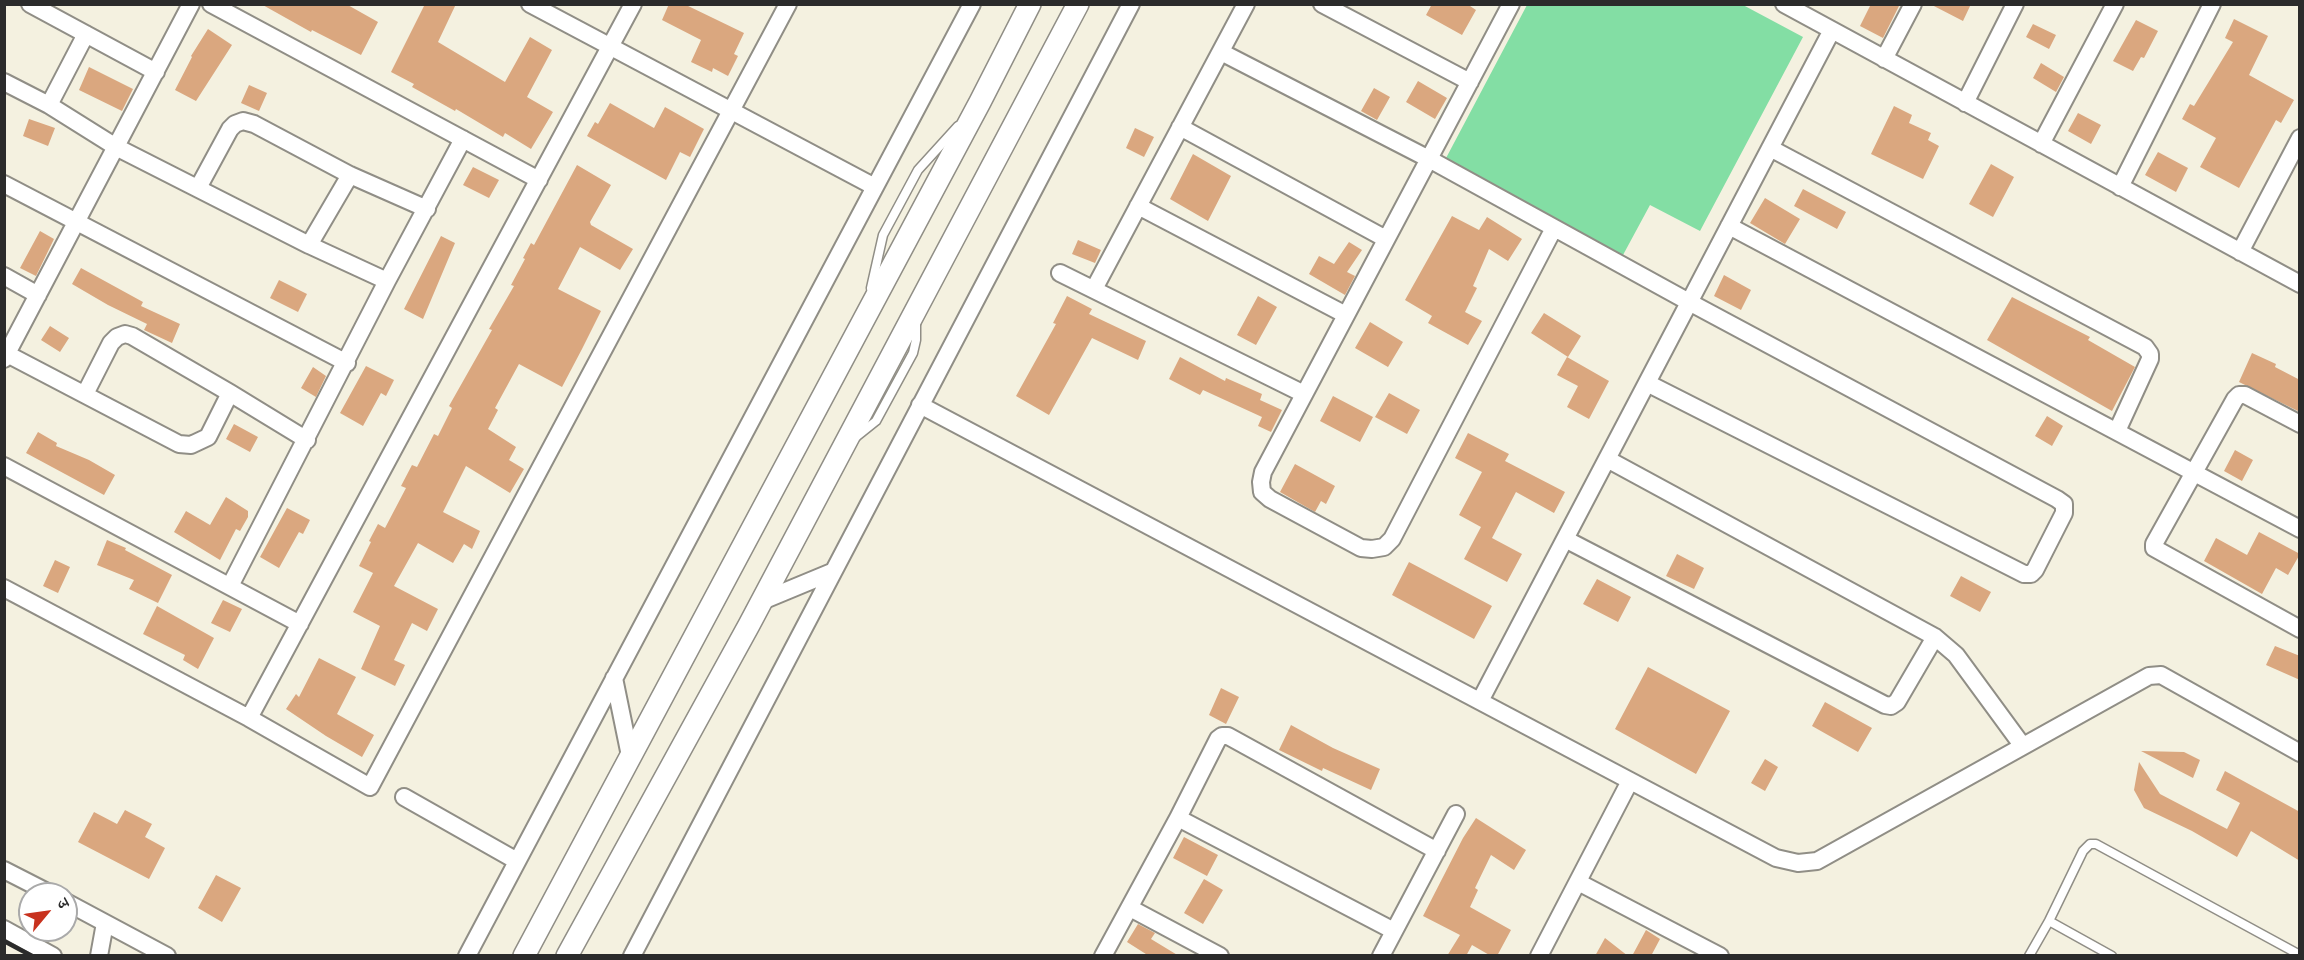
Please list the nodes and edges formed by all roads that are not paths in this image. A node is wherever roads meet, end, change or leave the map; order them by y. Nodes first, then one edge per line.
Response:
1 (30, 4) edge
2 (191, 4) edge
3 (211, 4) edge
4 (530, 4) edge
5 (633, 4) edge
6 (788, 4) edge
7 (972, 4) edge
8 (1030, 4) edge
9 (1078, 4) edge
10 (1131, 4) edge
11 (1246, 4) edge
12 (1322, 4) edge
13 (1511, 4) edge
14 (1784, 4) edge
15 (1913, 4) edge
16 (2015, 4) edge
17 (2115, 4) edge
18 (2212, 4) edge
19 (1810, 11) edge
20 (1832, 30) junction
21 (86, 34) junction
22 (610, 47) junction
23 (1221, 52) junction
24 (1884, 59) junction
25 (156, 72) junction
26 (4, 82) edge
27 (1470, 82) junction
28 (1965, 103) junction
29 (49, 105) junction
30 (732, 111) junction
31 (1180, 127) junction
32 (2300, 138) edge
33 (463, 140) junction
34 (2041, 144) junction
35 (116, 147) junction
36 (1770, 148) junction
37 (1429, 159) junction
38 (350, 175) junction
39 (539, 180) junction
40 (4, 184) edge
41 (875, 187) junction
42 (2120, 187) junction
43 (198, 188) junction
44 (1138, 206) junction
45 (427, 209) junction
46 (76, 222) junction
47 (1729, 226) junction
48 (1554, 228) junction
49 (1386, 239) junction
50 (309, 245) junction
51 (2241, 252) junction
52 (1060, 273) dead end
53 (4, 276) edge
54 (387, 281) junction
55 (2300, 284) edge
56 (1094, 289) junction
57 (38, 295) junction
58 (1689, 302) junction
59 (1346, 315) junction
60 (6, 357) edge
61 (347, 363) junction
62 (1647, 383) junction
63 (230, 393) junction
64 (85, 394) junction
65 (1304, 394) junction
66 (920, 405) junction
67 (2300, 424) edge
68 (2116, 431) junction
69 (306, 440) junction
70 (1607, 459) junction
71 (4, 466) edge
72 (2195, 473) junction
73 (2300, 529) edge
74 (1565, 539) junction
75 (832, 572) junction
76 (230, 586) junction
77 (4, 588) edge
78 (762, 601) junction
79 (300, 624) junction
80 (2300, 628) edge
81 (1935, 637) junction
82 (614, 678) junction
83 (1480, 701) junction
84 (249, 718) junction
85 (2022, 745) junction
86 (2300, 753) edge
87 (630, 756) junction
88 (1630, 781) junction
89 (404, 797) dead end
90 (1456, 814) dead end
91 (1178, 818) junction
92 (1437, 851) junction
93 (517, 861) junction
94 (4, 870) edge
95 (28, 882) edge
96 (1578, 882) junction
97 (78, 908) edge
98 (1130, 908) junction
99 (2049, 921) junction
100 (105, 923) junction
101 (4, 929) edge
102 (1394, 931) junction
103 (1210, 953) edge
104 (1540, 955) edge
105 (2300, 955) edge
106 (53, 956) edge
107 (99, 956) edge
108 (167, 956) edge
109 (466, 956) edge
110 (524, 956) edge
111 (567, 956) edge
112 (632, 956) edge
113 (1103, 956) edge
114 (1381, 956) edge
115 (1720, 956) edge
116 (2029, 956) edge
117 (2112, 956) edge

1 - 21 street
2 - 25 street
3 - 33 street
4 - 22 street
5 - 22 street
6 - 30 street
7 - 41 street
8 - 87 street
9 - 78 street
10 - 66 street
11 - 23 street
12 - 27 street
13 - 27 street
14 - 19 street
15 - 24 street
16 - 28 street
17 - 34 street
18 - 42 street
19 - 20 street
20 - 24 street
20 - 36 street
21 - 25 street
21 - 29 street
22 - 30 street
22 - 39 street
23 - 31 street
23 - 37 street
24 - 28 street
25 - 35 street
26 - 29 street
27 - 37 street
28 - 34 street
29 - 35 street
30 - 41 street
30 - 84 street
31 - 44 street
31 - 49 street
32 - 51 street
33 - 39 street
33 - 45 street
34 - 42 street
35 - 43 street
35 - 46 street
36 - 47 street
36 - 68 street
37 - 48 street
37 - 49 street
38 - 43 street
38 - 45 street
38 - 50 street
39 - 79 street
40 - 46 street
41 - 82 street
42 - 51 street
43 - 50 street
44 - 56 street
44 - 59 street
45 - 54 street
46 - 57 street
46 - 61 street
47 - 58 street
47 - 68 street
48 - 58 street
48 - 65 street
49 - 59 street
50 - 54 street
51 - 55 street
52 - 56 street
53 - 57 street
54 - 61 street
56 - 65 street
57 - 60 street
58 - 62 street
58 - 62 street
59 - 65 street
60 - 64 street
61 - 69 street
62 - 70 street
63 - 64 street
63 - 64 street
63 - 69 street
66 - 75 street
66 - 83 street
67 - 72 street
68 - 72 street
69 - 76 street
70 - 74 street
70 - 81 street
71 - 76 street
72 - 73 street
72 - 80 street
74 - 81 street
74 - 83 street
75 - 78 street
75 - 112 street
76 - 79 street
77 - 84 street
78 - 111 street
79 - 84 street
81 - 85 street
82 - 87 street
82 - 93 street
83 - 88 street
85 - 86 street
85 - 88 street
87 - 110 street
88 - 96 street
89 - 93 street
90 - 92 street
91 - 92 street
91 - 98 street
91 - 102 street
92 - 102 street
93 - 109 street
94 - 95 street
96 - 104 street
96 - 115 street
97 - 100 street
98 - 103 street
98 - 113 street
99 - 105 lane
99 - 116 lane
99 - 117 lane
100 - 107 street
100 - 108 street
101 - 106 street
102 - 114 street

